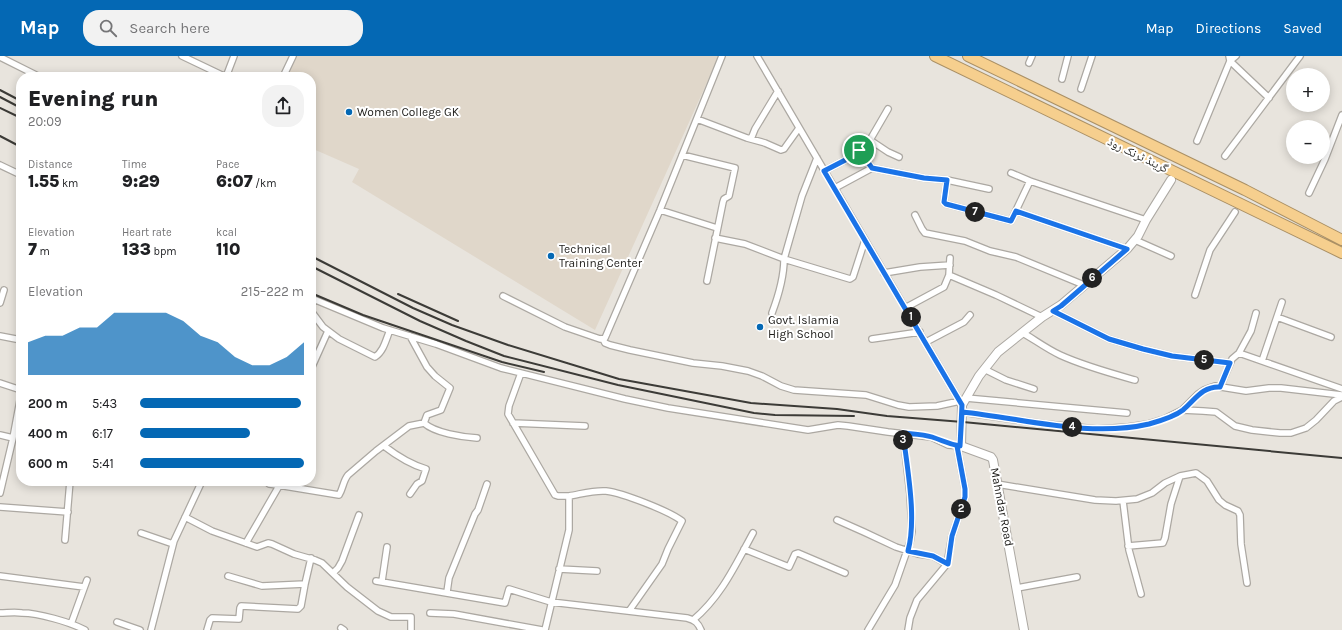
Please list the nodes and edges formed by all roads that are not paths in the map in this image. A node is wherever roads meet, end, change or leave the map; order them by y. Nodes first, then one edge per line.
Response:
1 (182, 56) edge
2 (234, 56) edge
3 (293, 56) edge
4 (722, 56) edge
5 (757, 56) edge
6 (935, 56) edge
7 (968, 56) edge
8 (1032, 56) edge
9 (1068, 56) edge
10 (1092, 56) edge
11 (1236, 56) edge
12 (1300, 56) edge
13 (0, 57) edge
14 (1230, 59) edge
15 (1029, 63) dead end
16 (30, 72) edge
17 (216, 72) edge
18 (228, 72) edge
19 (285, 72) edge
20 (1062, 79) dead end
21 (1081, 89) dead end
22 (778, 91) junction
23 (1269, 98) junction
24 (888, 109) dead end
25 (1342, 116) edge
26 (697, 119) junction
27 (799, 128) junction
28 (751, 139) junction
29 (870, 140) junction
30 (1197, 141) dead end
31 (859, 150) junction
32 (682, 155) junction
33 (1224, 156) dead end
34 (899, 157) dead end
35 (817, 158) junction
36 (0, 165) edge
37 (872, 168) junction
38 (824, 171) junction
39 (1011, 172) dead end
40 (16, 173) edge
41 (947, 180) junction
42 (1171, 180) dead end
43 (1030, 181) junction
44 (835, 188) junction
45 (989, 189) dead end
46 (1245, 190) junction
47 (1309, 193) dead end
48 (1237, 208) junction
49 (660, 210) junction
50 (1016, 211) junction
51 (915, 215) dead end
52 (1146, 220) junction
53 (717, 228) junction
54 (715, 238) junction
55 (865, 240) junction
56 (1135, 240) junction
57 (1342, 240) edge
58 (1127, 249) junction
59 (1342, 253) edge
60 (1171, 256) dead end
61 (784, 259) junction
62 (884, 273) junction
63 (949, 275) junction
64 (707, 281) dead end
65 (1084, 285) junction
66 (4, 290) dead end
67 (1195, 295) dead end
68 (503, 296) dead end
69 (316, 300) edge
70 (1282, 302) dead end
71 (0, 303) edge
72 (905, 308) junction
73 (1053, 311) junction
74 (772, 313) dead end
75 (1256, 313) dead end
76 (970, 315) dead end
77 (316, 317) edge
78 (1277, 317) junction
79 (1042, 318) junction
80 (390, 330) junction
81 (328, 331) junction
82 (920, 332) junction
83 (1023, 333) junction
84 (0, 336) edge
85 (410, 336) junction
86 (1331, 337) dead end
87 (16, 339) edge
88 (603, 339) junction
89 (872, 339) dead end
90 (926, 342) junction
91 (1239, 353) junction
92 (316, 358) edge
93 (1262, 361) junction
94 (1230, 363) junction
95 (984, 369) junction
96 (521, 373) junction
97 (1135, 380) dead end
98 (0, 384) edge
99 (1220, 387) junction
100 (1034, 388) dead end
101 (16, 389) edge
102 (1342, 389) edge
103 (1342, 396) edge
104 (963, 404) junction
105 (1182, 410) junction
106 (1127, 413) dead end
107 (424, 423) junction
108 (513, 423) junction
109 (16, 424) edge
110 (585, 426) dead end
111 (903, 433) junction
112 (0, 435) edge
113 (13, 438) junction
114 (477, 438) dead end
115 (384, 446) junction
116 (959, 446) junction
117 (1180, 476) junction
118 (486, 484) dead end
119 (997, 484) junction
120 (70, 486) edge
121 (200, 486) edge
122 (279, 486) joint
123 (0, 493) edge
124 (410, 494) dead end
125 (569, 496) junction
126 (1122, 501) junction
127 (0, 507) edge
128 (68, 512) junction
129 (359, 515) dead end
130 (184, 517) junction
131 (837, 520) dead end
132 (141, 533) dead end
133 (753, 533) dead end
134 (65, 540) dead end
135 (246, 543) junction
136 (173, 544) junction
137 (1128, 546) junction
138 (387, 547) dead end
139 (744, 549) junction
140 (908, 551) junction
141 (311, 558) junction
142 (948, 564) junction
143 (560, 569) junction
144 (597, 571) dead end
145 (845, 572) dead end
146 (333, 573) junction
147 (0, 576) edge
148 (228, 576) dead end
149 (1077, 577) dead end
150 (87, 580) dead end
151 (1247, 583) dead end
152 (305, 584) junction
153 (84, 587) junction
154 (1017, 588) junction
155 (446, 592) junction
156 (1141, 594) dead end
157 (551, 602) junction
158 (630, 611) junction
159 (0, 613) edge
160 (430, 613) dead end
161 (693, 620) junction
162 (117, 622) dead end
163 (73, 626) edge
164 (85, 630) edge
165 (140, 630) edge
166 (151, 630) edge
167 (207, 630) edge
168 (411, 630) edge
169 (543, 630) edge
170 (701, 630) edge
171 (868, 630) edge
172 (908, 630) edge
173 (1024, 630) edge

1 - 17 street
2 - 18 street
3 - 19 street
4 - 26 street
5 - 22 street
6 - 48 highway, گرینڈ ٹرنک روڈ
7 - 46 highway, گرینڈ ٹرنک روڈ
8 - 15 street
9 - 20 street
10 - 21 street
11 - 14 street
12 - 23 street
13 - 16 street
14 - 23 street
14 - 30 street
22 - 27 street
22 - 28 street
23 - 33 street
24 - 29 street
25 - 47 street
26 - 28 street
26 - 32 street
27 - 28 street
27 - 35 street
29 - 31 street
29 - 34 street
31 - 37 street
31 - 38 street
32 - 49 street
32 - 53 street
35 - 38 street
35 - 61 street
36 - 40 street
37 - 41 street
37 - 44 street
38 - 44 street
39 - 43 street
41 - 45 street
41 - 50 street
42 - 52 street
43 - 50 street
43 - 52 street
44 - 55 street
46 - 48 highway
46 - 57 highway, گرینڈ ٹرنک روڈ
48 - 59 highway, گرینڈ ٹرنک روڈ
48 - 67 street
49 - 53 street
49 - 88 street
50 - 58 street
51 - 65 street
52 - 56 street
53 - 54 street
54 - 61 street
54 - 64 street
55 - 61 street
55 - 62 street
56 - 58 street
56 - 60 street
58 - 65 street
61 - 74 street
62 - 63 street
62 - 72 street
63 - 72 street
63 - 79 street
65 - 73 street
66 - 71 street
68 - 88 street
69 - 80 street
70 - 78 street
72 - 82 street
73 - 79 street
73 - 94 street
75 - 91 street
76 - 90 street
77 - 81 street
78 - 86 street
78 - 93 street
79 - 83 street
80 - 81 street
80 - 85 street
81 - 92 street
82 - 89 street
82 - 90 street
83 - 95 street
83 - 97 street
84 - 87 street
85 - 96 street
85 - 107 street
88 - 104 street
90 - 104 street
91 - 93 street
91 - 94 street
93 - 102 street
94 - 99 street
95 - 100 street
95 - 104 street
96 - 108 street
96 - 111 street
98 - 101 street
99 - 103 street
99 - 105 street
103 - 105 street
104 - 105 street
104 - 106 street
104 - 116 street
107 - 114 street
107 - 115 street
108 - 110 street
108 - 125 street
109 - 113 street
111 - 116 street
111 - 140 street
112 - 113 street
113 - 123 street
115 - 122 street
115 - 124 street
116 - 119 street, Mahndar Road
116 - 142 street
117 - 126 street
117 - 137 street
117 - 151 street
118 - 155 street
119 - 126 street
119 - 154 street, Mahndar Road
120 - 128 street
121 - 130 street
122 - 135 street
125 - 143 street
125 - 158 street
126 - 137 street
127 - 128 street
128 - 134 street
129 - 146 street
130 - 135 street
130 - 136 street
131 - 140 street
132 - 136 street
133 - 139 street
135 - 141 street
136 - 166 street
137 - 156 street
138 - 155 street
139 - 145 street
139 - 161 street
140 - 142 street
140 - 171 street
141 - 146 street
141 - 152 street
142 - 172 street
143 - 144 street
143 - 157 street
146 - 168 street
147 - 153 street
148 - 152 street
149 - 154 street
150 - 153 street
152 - 167 street
153 - 163 street
154 - 173 street, Mahndar Road
155 - 157 street
157 - 158 street
157 - 169 street
158 - 161 street
159 - 163 street
160 - 169 street
161 - 170 street
162 - 165 street
163 - 164 street

